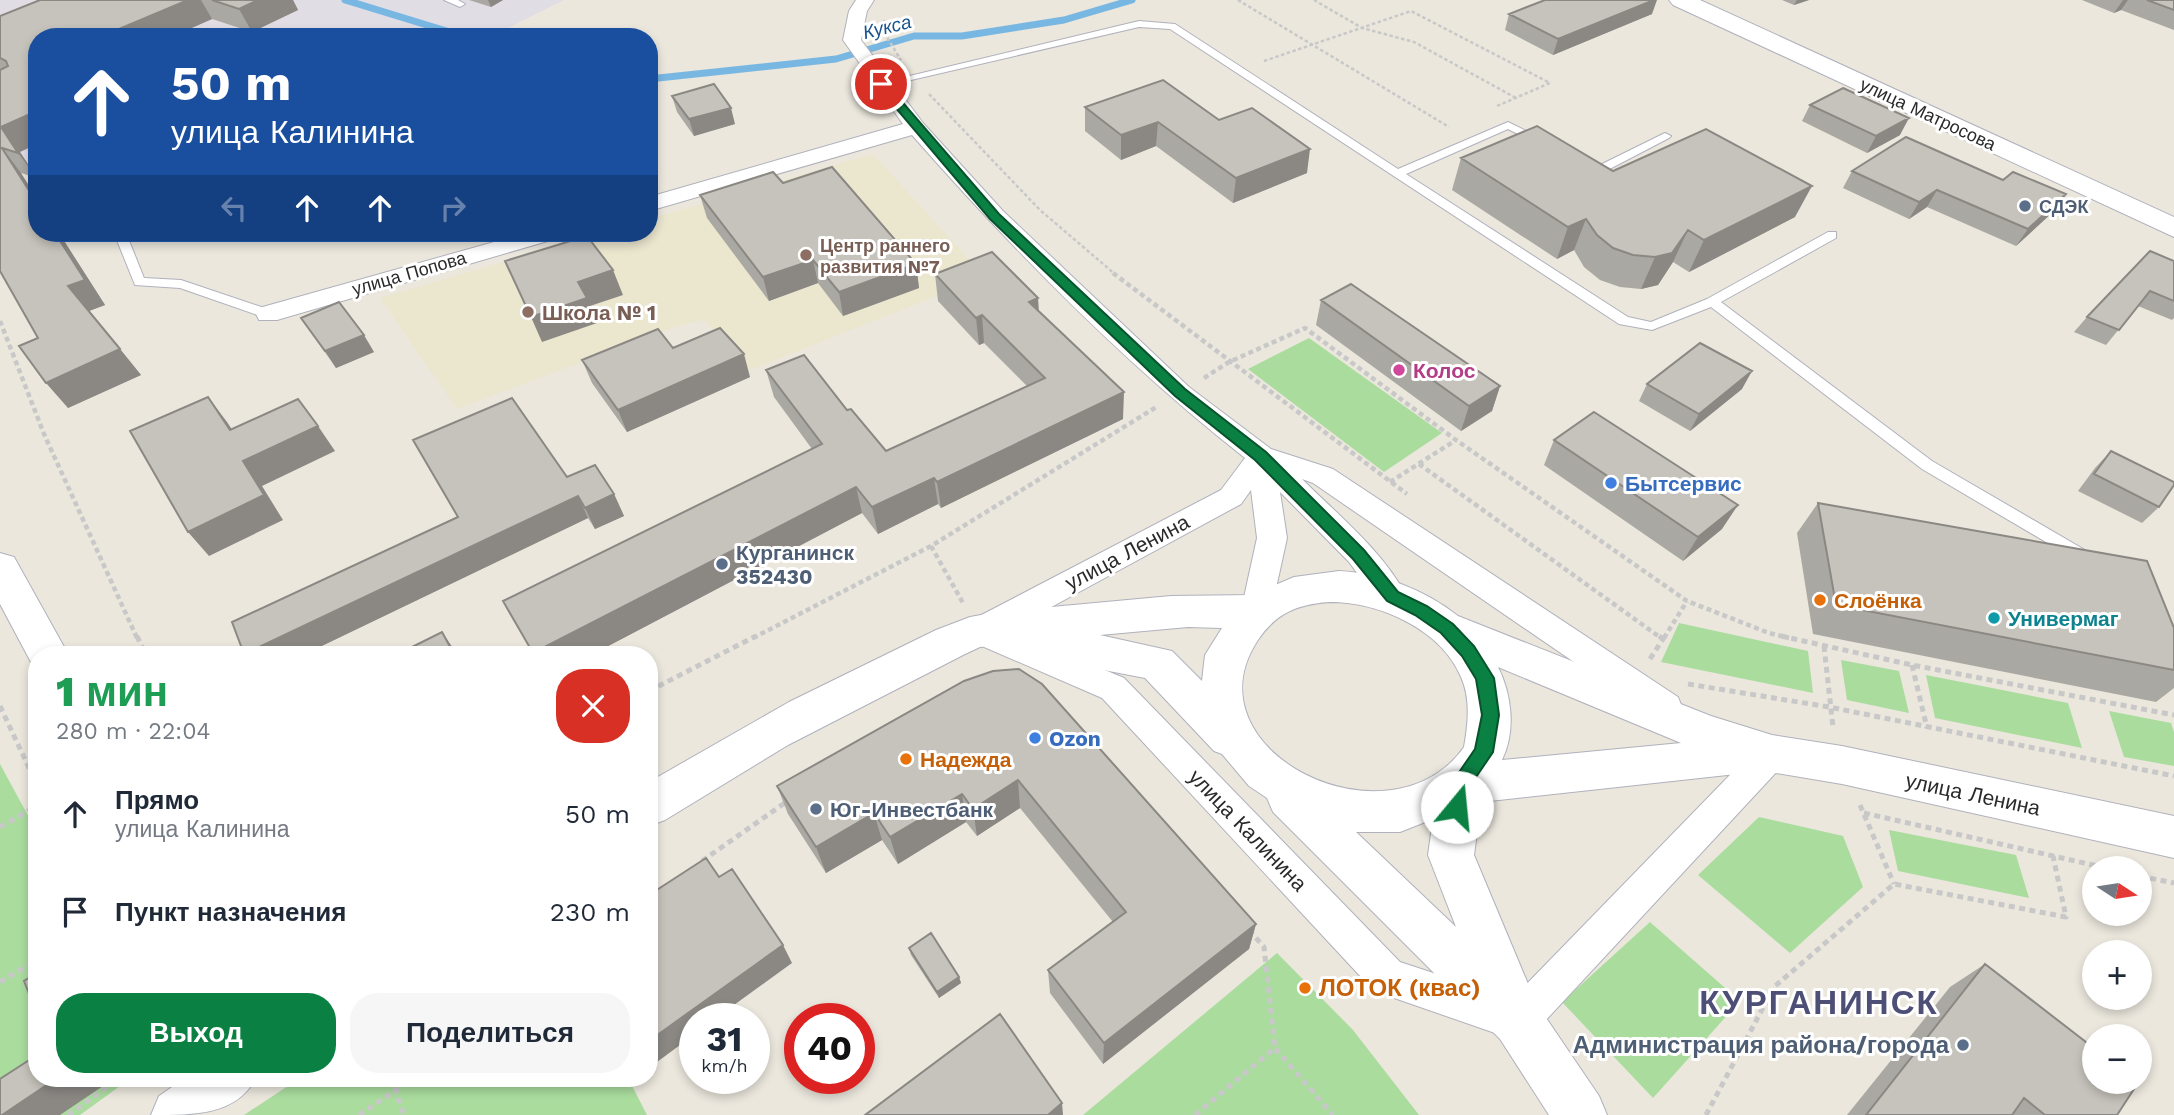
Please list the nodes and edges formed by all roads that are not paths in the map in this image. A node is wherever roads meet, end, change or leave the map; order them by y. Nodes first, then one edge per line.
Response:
1 (449, 0) edge
2 (865, 0) edge
3 (1681, 0) edge
4 (460, 4) dead end
5 (881, 84) junction
6 (916, 127) junction
7 (1665, 136) dead end
8 (1552, 148) edge
9 (1574, 160) edge
10 (1398, 173) junction
11 (658, 201) edge
12 (2174, 228) edge
13 (1832, 235) dead end
14 (123, 242) edge
15 (519, 242) edge
16 (1712, 302) junction
17 (268, 314) joint
18 (1261, 456) junction
19 (2101, 567) edge
20 (0, 568) edge
21 (1392, 597) junction
22 (1256, 611) junction
23 (1447, 628) junction
24 (979, 631) junction
25 (44, 646) edge
26 (1704, 733) junction
27 (1772, 754) junction
28 (727, 755) junction
29 (1252, 762) junction
30 (658, 782) edge
31 (1461, 784) junction
32 (658, 800) edge
33 (2174, 837) edge
34 (1518, 1021) junction
35 (217, 1087) edge
36 (178, 1115) edge
37 (1580, 1115) edge

1 - 4 lane
2 - 5 street
3 - 12 street, улица Матросова
5 - 6 street
5 - 10 lane
6 - 11 street
6 - 18 street
7 - 9 lane
8 - 10 lane
10 - 16 lane
13 - 16 lane
14 - 17 lane
15 - 17 street, улица Попова
16 - 19 lane
18 - 21 street
18 - 22 street
18 - 24 street, улица Ленина
18 - 26 street
20 - 25 street
21 - 22 street
21 - 23 street
22 - 24 street, улица Ленина
22 - 29 street
23 - 26 street, улица Ленина
23 - 31 street
24 - 28 street, улица Ленина
24 - 29 street
24 - 34 street, улица Калинина
26 - 27 street, улица Ленина
27 - 31 street, улица Ленина
27 - 33 street, улица Ленина
27 - 34 street
28 - 30 street, улица Ленина
28 - 32 street, улица Ленина
29 - 31 street
29 - 34 street
31 - 34 street
34 - 37 street
35 - 36 street

